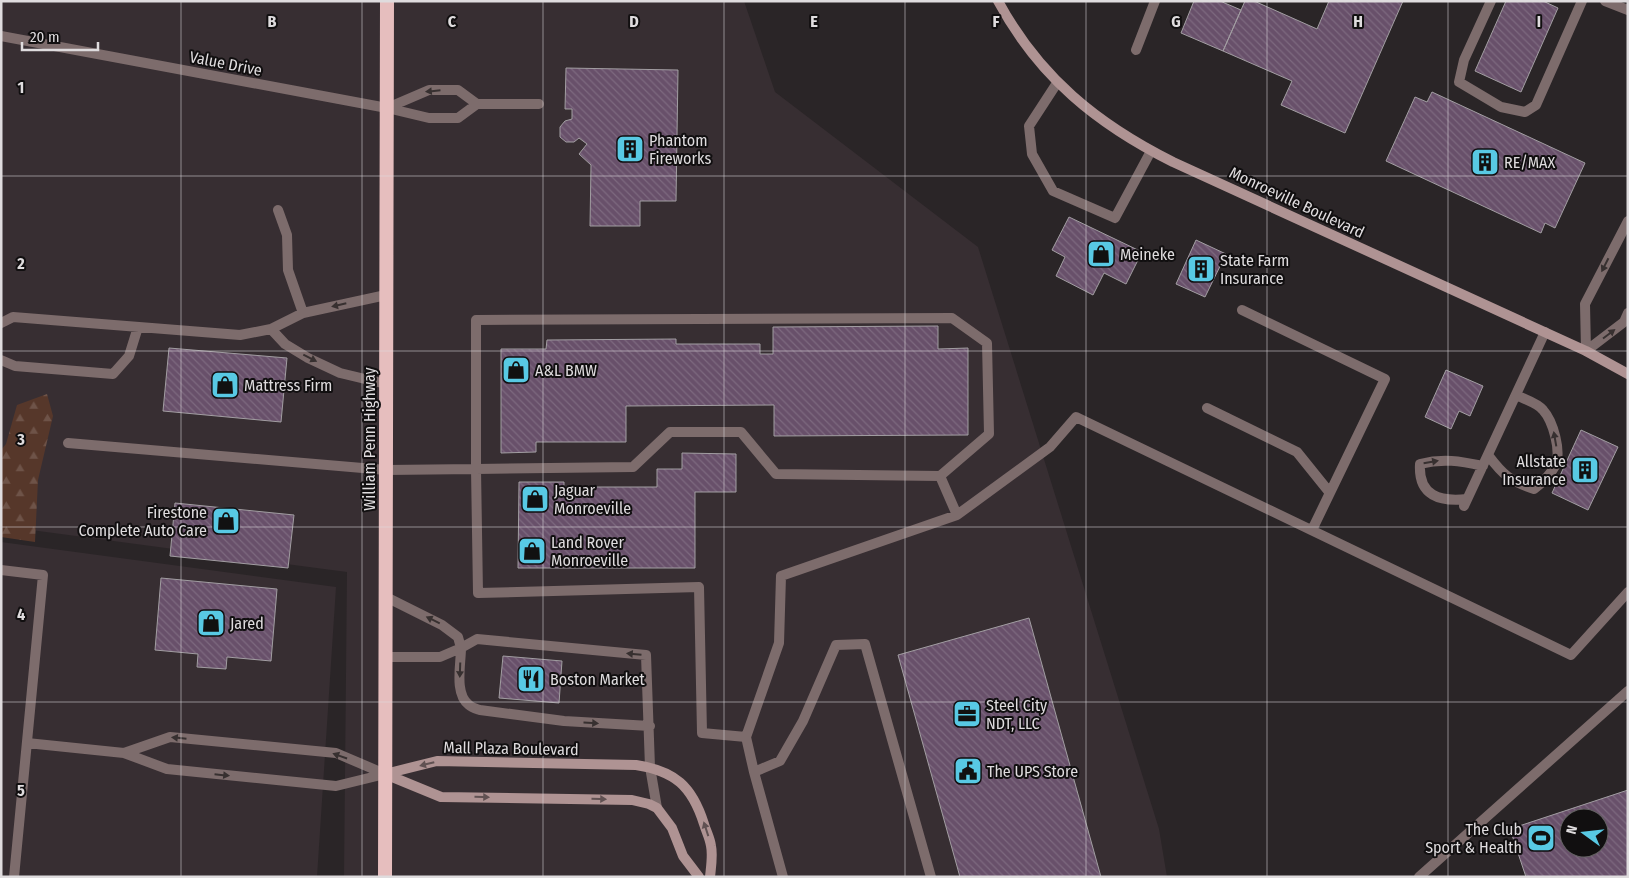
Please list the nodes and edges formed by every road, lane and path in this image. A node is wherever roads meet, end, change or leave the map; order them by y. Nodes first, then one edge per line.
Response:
1 (387, 1) edge
2 (998, 1) edge
3 (1155, 1) edge
4 (1491, 1) edge
5 (1582, 1) edge
6 (1605, 1) edge
7 (1628, 10) edge
8 (1, 36) edge
9 (1136, 50) dead end
10 (1057, 83) junction
11 (478, 104) junction
12 (539, 104) dead end
13 (387, 108) junction
14 (1151, 150) junction
15 (278, 210) dead end
16 (1628, 221) edge
17 (386, 295) junction
18 (1242, 310) dead end
19 (303, 313) junction
20 (1628, 314) edge
21 (1, 323) edge
22 (138, 327) junction
23 (271, 329) junction
24 (1545, 332) junction
25 (1586, 351) junction
26 (1, 360) edge
27 (1628, 374) edge
28 (386, 384) junction
29 (1516, 395) junction
30 (1207, 408) dead end
31 (68, 443) dead end
32 (1488, 455) junction
33 (1483, 466) junction
34 (476, 469) junction
35 (386, 470) junction
36 (940, 476) junction
37 (1330, 493) junction
38 (957, 515) junction
39 (1312, 530) junction
40 (1, 570) edge
41 (1628, 592) edge
42 (386, 597) junction
43 (461, 648) junction
44 (386, 657) junction
45 (1628, 691) edge
46 (650, 726) junction
47 (746, 737) junction
48 (27, 744) junction
49 (124, 753) junction
50 (650, 767) junction
51 (754, 772) junction
52 (386, 774) junction
53 (657, 808) junction
54 (14, 877) edge
55 (385, 877) edge
56 (699, 877) edge
57 (710, 877) edge
58 (783, 877) edge
59 (931, 877) edge
60 (1419, 877) edge

1 - 13 highway, William Penn Highway
2 - 10 main road, Monroeville Boulevard
3 - 9 street
4 - 5 street
6 - 7 street
8 - 13 street, Value Drive
10 - 14 main road, Monroeville Boulevard
10 - 14 street
11 - 12 street
11 - 13 street, Value Drive
11 -> 13 street
13 - 17 highway, William Penn Highway
14 - 24 main road, Monroeville Boulevard
15 - 19 street
16 -> 25 street
17 -> 19 street
17 - 28 highway, William Penn Highway
18 - 37 street
19 - 23 street
25 -> 20 street
21 - 22 street
22 - 23 street
22 - 26 street
23 -> 28 street
24 - 25 main road, Monroeville Boulevard
24 - 29 street
25 - 27 main road, Monroeville Boulevard
28 - 35 highway, William Penn Highway
29 - 32 street
32 -> 29 street
30 - 37 street
31 - 35 street
32 - 33 street
33 -> 33 street
34 - 35 street
34 - 36 street
34 - 36 street
34 - 47 street
35 - 42 highway, William Penn Highway
36 - 38 street
37 - 39 street
38 - 39 street
38 - 47 street
39 - 41 street
40 - 48 street
43 -> 42 street
42 - 44 highway, William Penn Highway
43 - 44 street
43 -> 46 street
46 -> 43 street
44 - 52 highway, William Penn Highway
45 - 60 street
46 - 50 street
47 - 51 street
48 - 49 street
48 - 54 street
49 -> 52 street
52 -> 49 street
50 -> 52 main road, Mall Plaza Boulevard
50 - 53 street
57 -> 50 main road, Mall Plaza Boulevard
51 - 58 street
51 - 59 street
52 -> 53 main road
52 - 55 highway, William Penn Highway
53 - 56 main road

